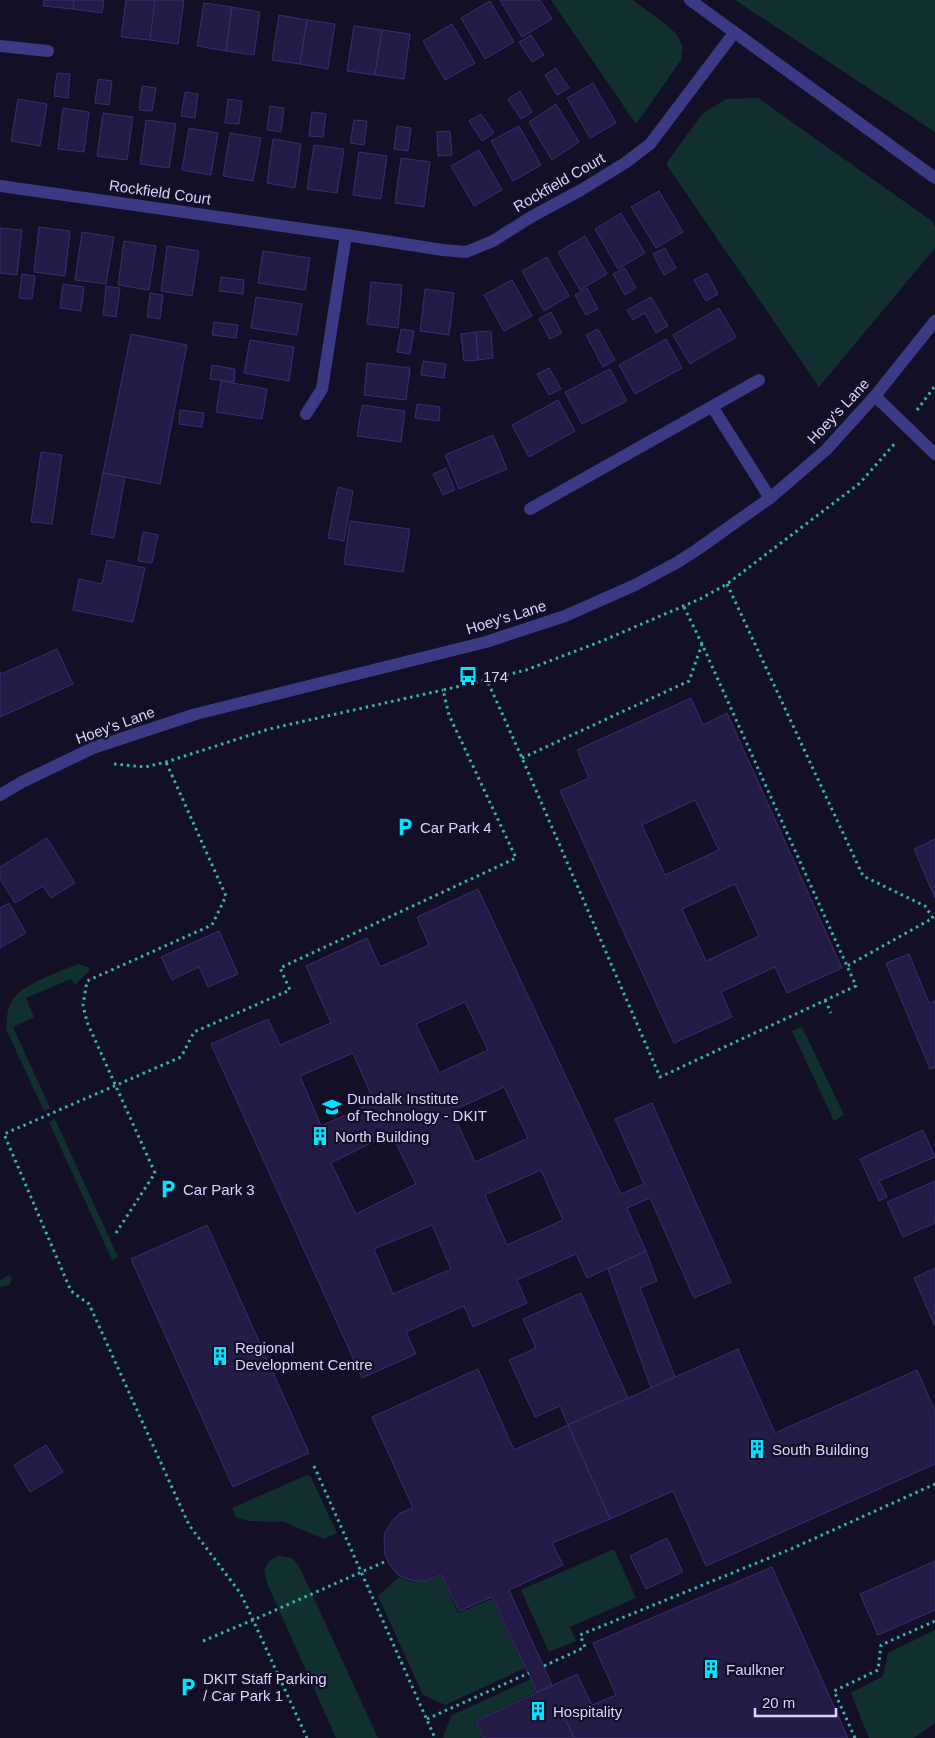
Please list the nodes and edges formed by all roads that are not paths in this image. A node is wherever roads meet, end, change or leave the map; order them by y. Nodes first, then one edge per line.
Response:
1 (690, 0) edge
2 (734, 33) junction
3 (0, 46) edge
4 (48, 51) dead end
5 (935, 178) edge
6 (0, 186) edge
7 (346, 235) junction
8 (935, 321) edge
9 (759, 380) dead end
10 (875, 396) junction
11 (713, 408) junction
12 (306, 414) dead end
13 (935, 454) edge
14 (770, 498) junction
15 (530, 509) dead end
16 (0, 795) edge

1 - 2 street
2 - 5 street
2 - 7 street, Rockfield Court
3 - 4 street
6 - 7 street, Rockfield Court
7 - 12 street
8 - 10 street, Hoey's Lane
9 - 11 street
10 - 13 street
10 - 14 street, Hoey's Lane
11 - 14 street
11 - 15 street
14 - 16 street, Hoey's Lane

